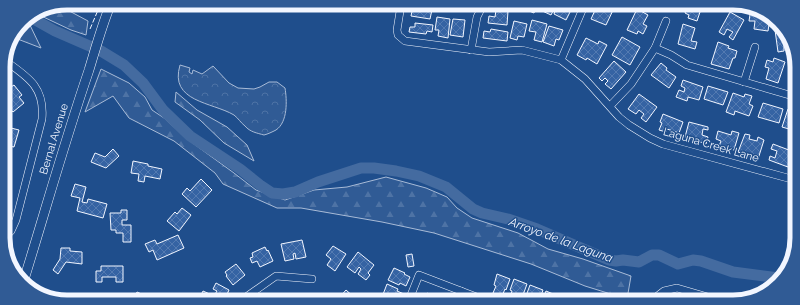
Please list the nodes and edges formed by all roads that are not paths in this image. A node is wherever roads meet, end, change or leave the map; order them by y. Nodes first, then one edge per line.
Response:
1 (108, 10) edge
2 (401, 10) edge
3 (481, 10) edge
4 (582, 10) edge
5 (666, 21) dead end
6 (755, 47) dead end
7 (655, 48) junction
8 (471, 50) junction
9 (561, 60) junction
10 (10, 64) edge
11 (744, 82) junction
12 (790, 95) edge
13 (610, 106) junction
14 (790, 179) edge
15 (10, 233) edge
16 (25, 277) edge
17 (312, 279) dead end
18 (461, 291) junction
19 (249, 295) edge
20 (411, 295) edge
21 (459, 295) edge
22 (471, 295) edge
23 (659, 295) edge
24 (695, 295) edge

1 - 16 main road, Bernal Avenue
2 - 8 street, Laguna Creek Lane
3 - 8 street
4 - 9 street
5 - 7 street
6 - 11 street
7 - 11 street
7 - 13 street
8 - 9 street, Laguna Creek Lane
9 - 13 street, Laguna Creek Lane
10 - 15 street
11 - 12 street
13 - 14 street, Laguna Creek Lane
17 - 19 street
18 - 20 street
18 - 21 street
18 - 22 street
23 - 24 street

